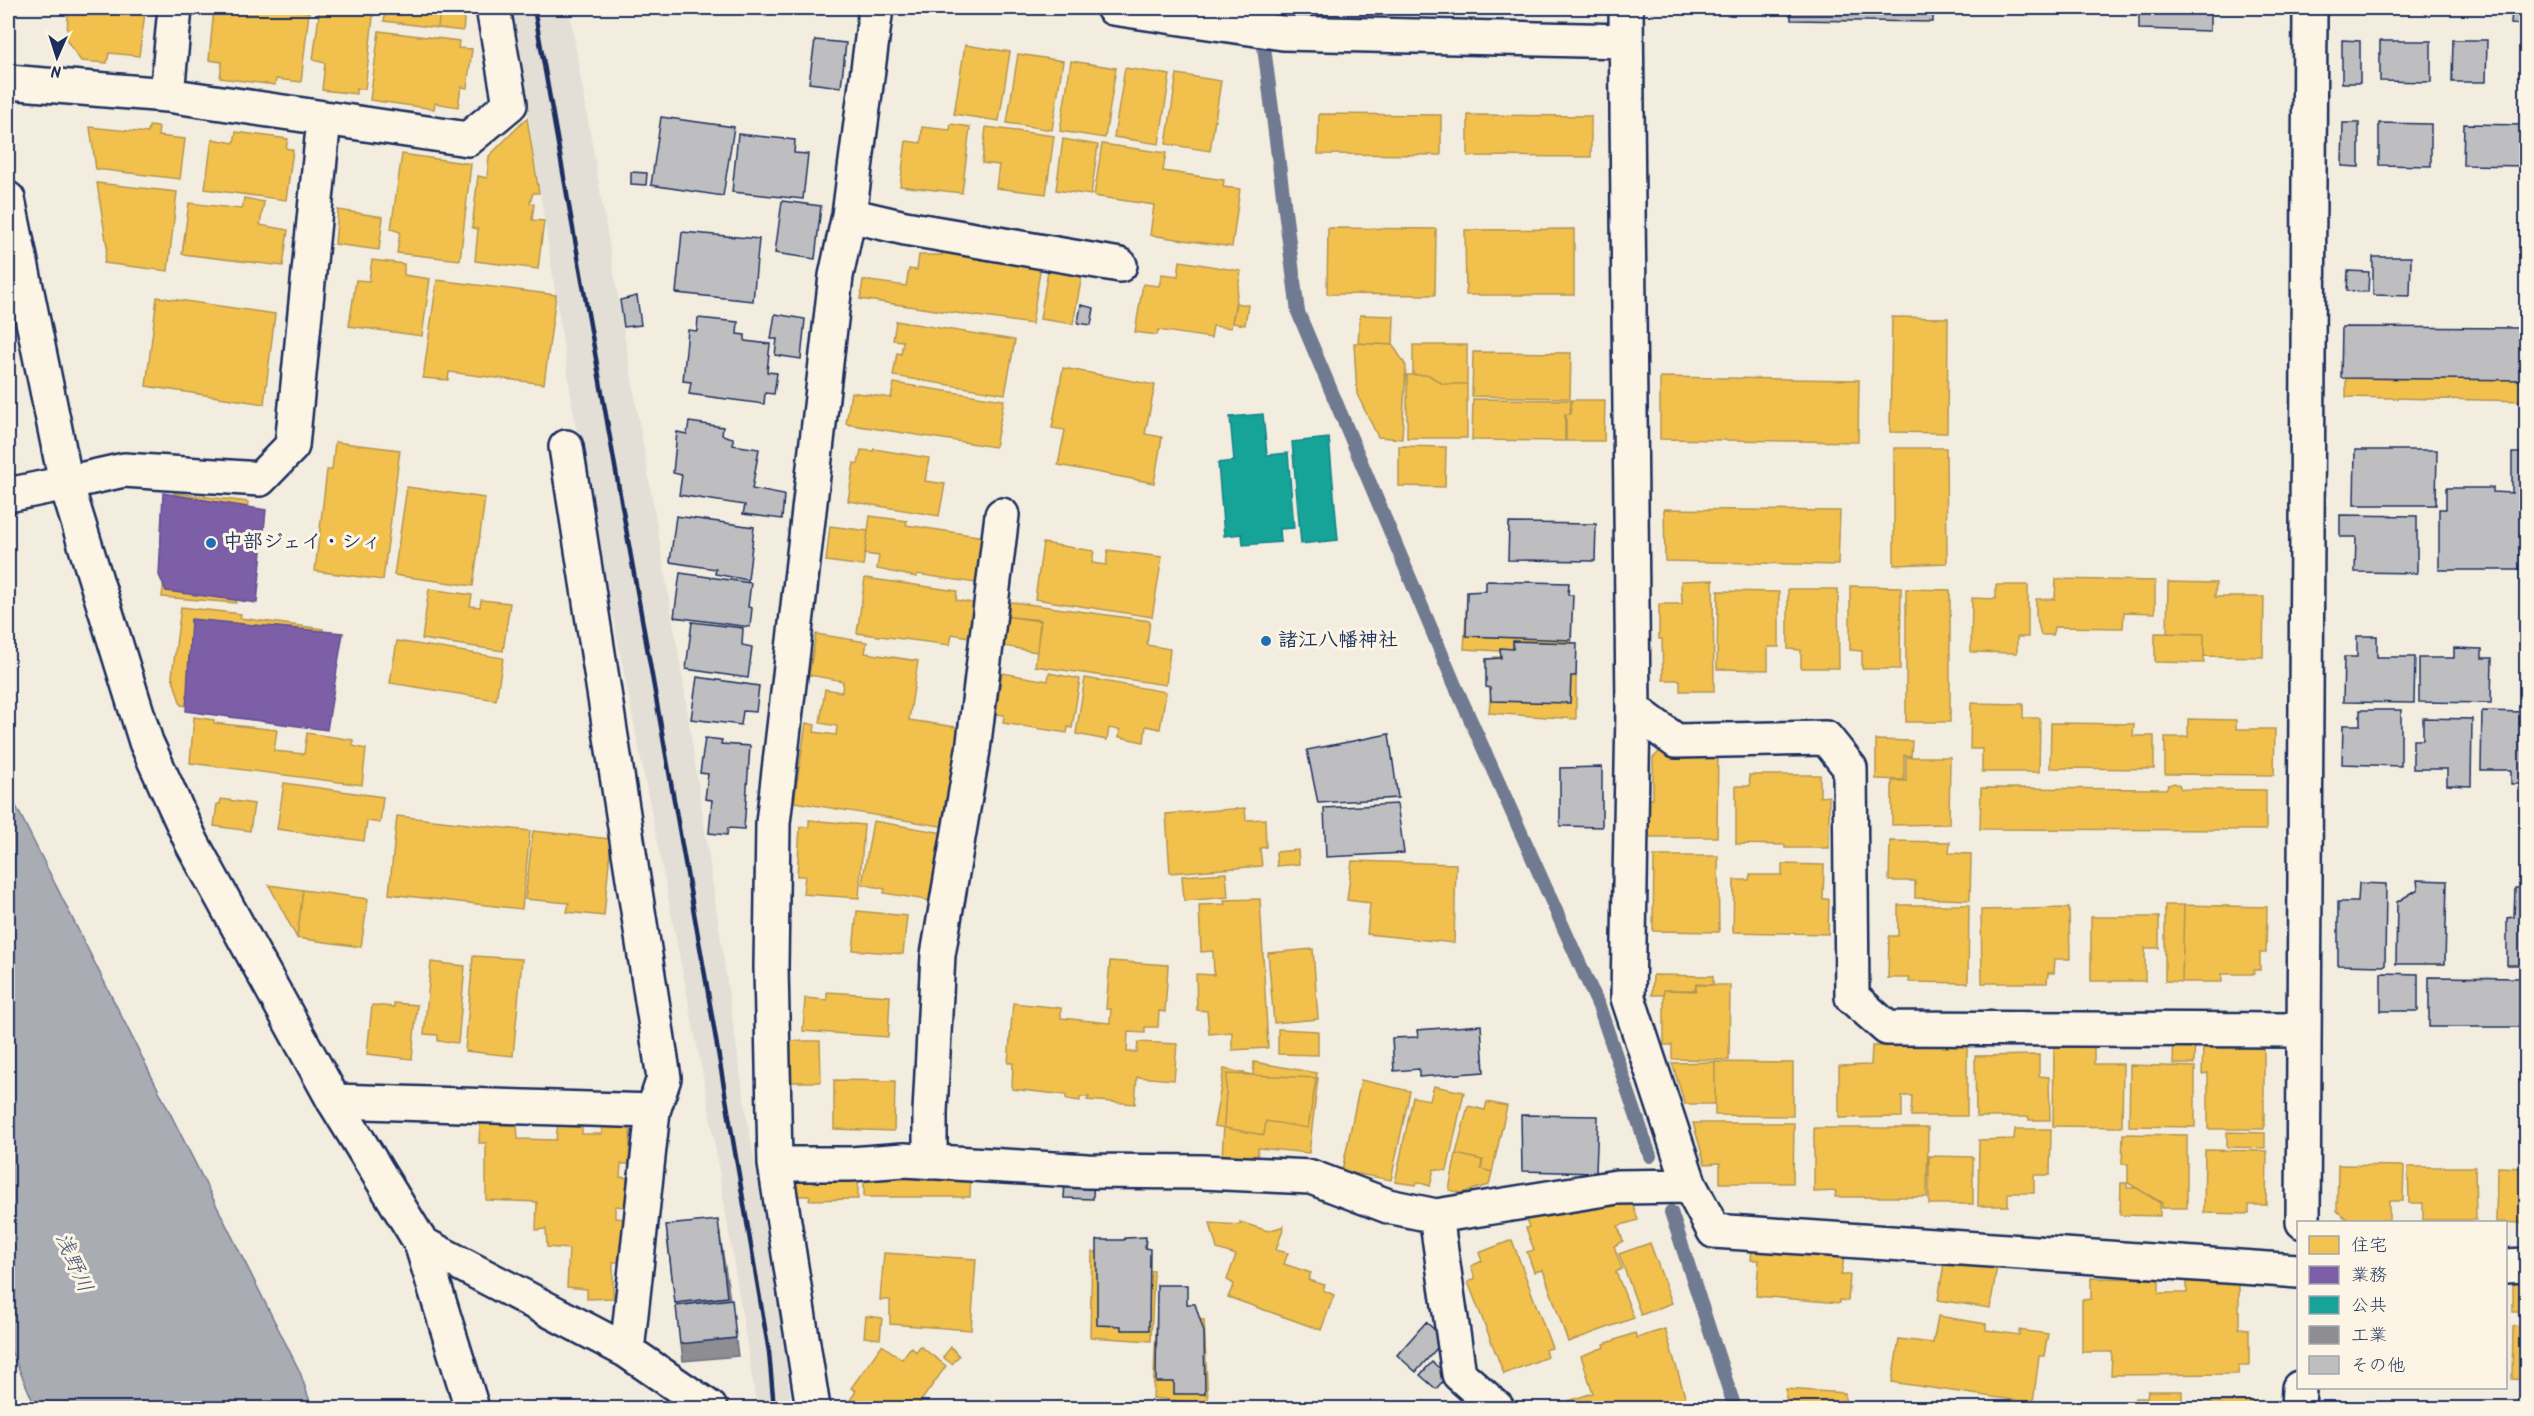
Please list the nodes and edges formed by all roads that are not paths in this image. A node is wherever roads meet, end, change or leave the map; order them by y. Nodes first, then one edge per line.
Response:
1 (175, 8) edge
2 (493, 8) edge
3 (876, 8) edge
4 (1113, 8) edge
5 (1626, 8) edge
6 (2310, 8) edge
7 (1626, 41) junction
8 (8, 82) edge
9 (167, 95) junction
10 (324, 118) junction
11 (8, 199) edge
12 (849, 215) junction
13 (1120, 265) dead end
14 (566, 447) dead end
15 (66, 483) junction
16 (8, 495) edge
17 (1002, 516) dead end
18 (1633, 709) junction
19 (2304, 1030) junction
20 (334, 1101) junction
21 (652, 1111) junction
22 (930, 1161) junction
23 (775, 1164) junction
24 (1690, 1186) junction
25 (1436, 1216) junction
26 (2303, 1221) edge
27 (421, 1243) junction
28 (2526, 1265) edge
29 (2507, 1266) edge
30 (2297, 1270) edge
31 (627, 1351) junction
32 (2299, 1389) edge
33 (472, 1408) edge
34 (710, 1408) edge
35 (813, 1408) edge
36 (1497, 1408) edge
37 (2298, 1408) edge

1 - 9 street
2 - 10 street
3 - 12 street
4 - 7 street
5 - 7 street
6 - 19 street
7 - 18 street
8 - 9 street
9 - 10 street
10 - 15 street
11 - 15 street
12 - 13 street
12 - 23 street
14 - 21 street
15 - 16 street
15 - 20 street
17 - 22 street
18 - 19 street
18 - 24 street
19 - 26 street
20 - 21 street
20 - 27 street
21 - 31 street
22 - 23 street
22 - 25 street
23 - 35 street
24 - 25 street
24 - 30 street
25 - 36 street
27 - 31 street
27 - 33 street
28 - 29 street
31 - 34 street
32 - 37 street

